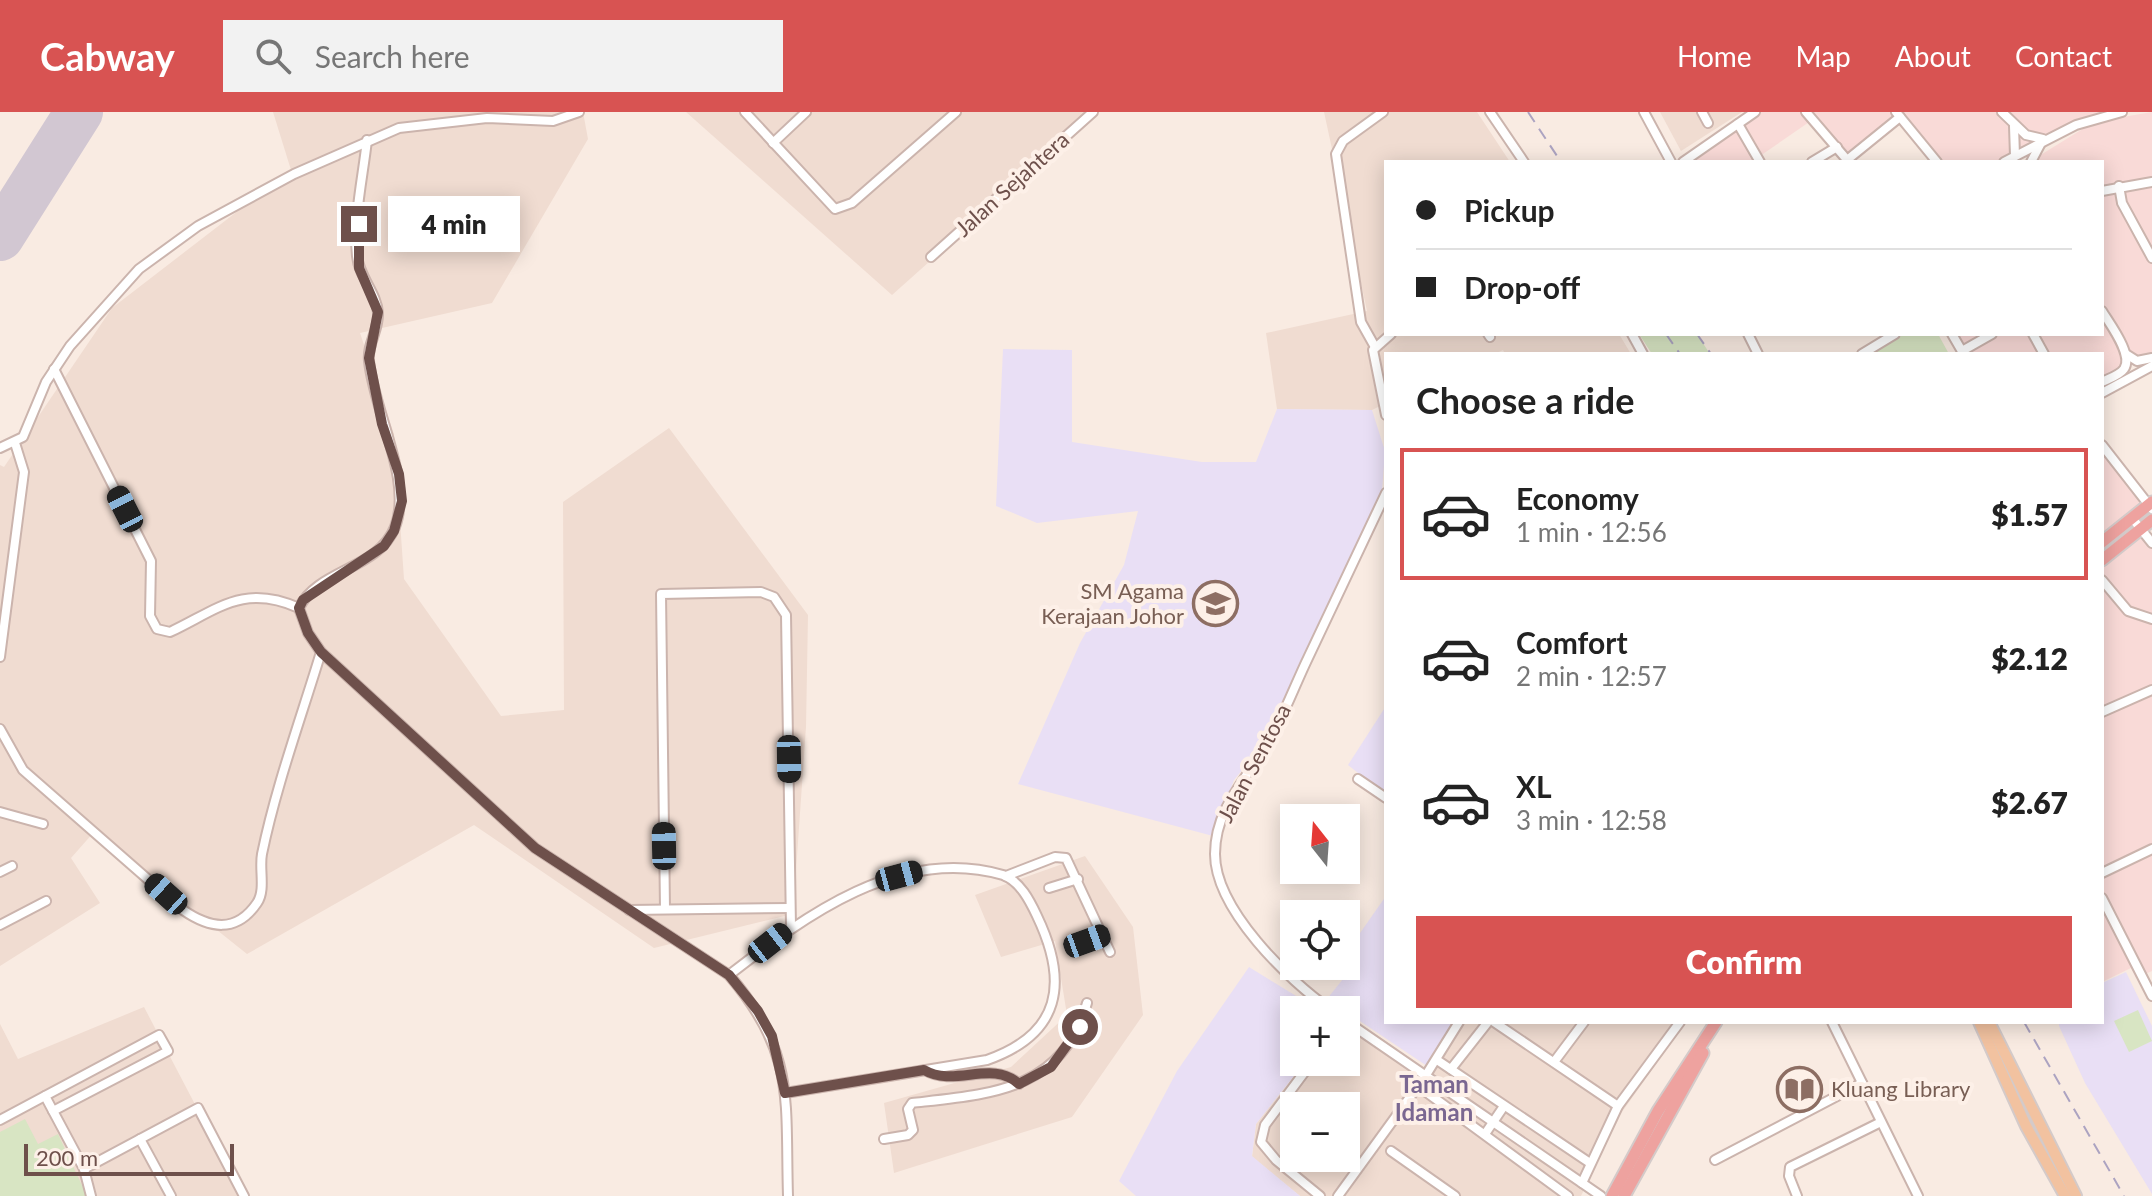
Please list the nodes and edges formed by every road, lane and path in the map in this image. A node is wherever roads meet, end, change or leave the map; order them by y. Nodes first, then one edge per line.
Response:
1 (579, 112) edge
2 (745, 112) edge
3 (806, 112) edge
4 (956, 112) edge
5 (1093, 112) edge
6 (1383, 112) edge
7 (1490, 112) edge
8 (1644, 112) edge
9 (1702, 112) edge
10 (1755, 112) edge
11 (1806, 112) edge
12 (2122, 112) edge
13 (1901, 114) edge
14 (2007, 115) edge
15 (2083, 117) edge
16 (1708, 123) dead end
17 (1738, 124) junction
18 (2045, 139) junction
19 (367, 140) junction
20 (773, 143) junction
21 (1837, 147) junction
22 (2015, 156) junction
23 (1691, 159) edge
24 (1523, 160) edge
25 (1670, 160) edge
26 (1759, 160) edge
27 (1815, 160) edge
28 (1847, 160) edge
29 (1849, 160) edge
30 (1936, 160) edge
31 (2008, 160) edge
32 (2032, 160) edge
33 (2152, 182) edge
34 (2119, 186) junction
35 (2104, 190) edge
36 (931, 257) dead end
37 (2152, 258) edge
38 (2104, 315) edge
39 (1389, 336) edge
40 (1892, 336) edge
41 (1989, 336) edge
42 (1375, 347) junction
43 (1865, 352) edge
44 (1963, 352) edge
45 (2126, 354) junction
46 (2152, 358) edge
47 (2152, 366) edge
48 (54, 369) junction
49 (2104, 381) edge
50 (2104, 392) edge
51 (1384, 407) edge
52 (15, 443) junction
53 (2104, 447) edge
54 (0, 448) edge
55 (1384, 497) edge
56 (2151, 506) edge
57 (2132, 518) junction
58 (2152, 520) edge
59 (2141, 528) junction
60 (2104, 540) edge
61 (2152, 543) edge
62 (2104, 558) edge
63 (2104, 583) edge
64 (299, 608) junction
65 (2152, 619) edge
66 (321, 652) junction
67 (0, 657) edge
68 (2152, 690) edge
69 (2104, 711) edge
70 (0, 729) edge
71 (1358, 779) dead end
72 (1384, 797) edge
73 (0, 812) edge
74 (43, 824) dead end
75 (2152, 849) edge
76 (12, 866) dead end
77 (0, 872) edge
78 (2104, 872) edge
79 (1006, 876) junction
80 (1078, 879) junction
81 (1049, 888) dead end
82 (46, 901) dead end
83 (2104, 902) edge
84 (790, 908) junction
85 (665, 909) junction
86 (628, 910) junction
87 (0, 925) edge
88 (791, 927) junction
89 (1103, 935) junction
90 (1072, 947) dead end
91 (1110, 952) dead end
92 (729, 975) junction
93 (1313, 996) edge
94 (2152, 996) edge
95 (1087, 1003) dead end
96 (1486, 1024) edge
97 (1497, 1024) edge
98 (1582, 1024) edge
99 (1679, 1024) edge
100 (1715, 1024) edge
101 (1721, 1024) edge
102 (1833, 1024) edge
103 (1980, 1024) edge
104 (1990, 1024) edge
105 (1457, 1026) edge
106 (1360, 1030) edge
107 (1472, 1042) junction
108 (1437, 1060) junction
109 (1554, 1062) junction
110 (1451, 1069) junction
111 (924, 1070) junction
112 (1426, 1075) junction
113 (1302, 1076) edge
114 (1862, 1083) junction
115 (1019, 1084) junction
116 (1418, 1086) junction
117 (785, 1093) junction
118 (45, 1096) junction
119 (1504, 1106) junction
120 (1618, 1106) junction
121 (53, 1111) junction
122 (0, 1120) edge
123 (1881, 1122) junction
124 (1492, 1123) junction
125 (1485, 1134) junction
126 (140, 1139) junction
127 (884, 1139) dead end
128 (1391, 1151) dead end
129 (1715, 1160) dead end
130 (1590, 1163) junction
131 (84, 1169) junction
132 (1623, 1179) junction
133 (1582, 1183) junction
134 (1448, 1194) edge
135 (1340, 1195) edge
136 (91, 1196) edge
137 (171, 1196) edge
138 (244, 1196) edge
139 (788, 1196) edge
140 (1320, 1196) edge
141 (1568, 1196) edge
142 (1601, 1196) edge
143 (1612, 1196) edge
144 (1624, 1196) edge
145 (1797, 1196) edge
146 (1918, 1196) edge
147 (2065, 1196) edge
148 (2076, 1196) edge

1 - 19 street
2 - 20 street
3 - 20 street
4 - 20 street
5 - 36 street, Jalan Sejahtera
6 - 42 street
7 - 24 street
8 - 25 street
9 - 16 street
10 - 17 street
11 - 21 street
12 - 15 street
13 - 29 street
13 - 30 street
14 - 18 street
14 - 22 street
15 - 18 street
17 - 23 street
17 - 26 street
18 - 22 street
18 - 32 street
19 - 48 street
19 - 64 street
21 - 27 street
21 - 28 street
22 - 31 street
33 - 34 street
34 - 35 street
34 - 37 street
38 - 45 street
39 - 42 street
40 - 43 street
41 - 44 street
42 - 51 street
45 - 46 street
45 - 49 street
47 - 50 street
48 - 52 street
48 - 64 street
52 - 54 street
52 - 67 street
53 - 56 street
55 - 93 street, Jalan Sentosa
56 - 57 highway
57 - 59 street
57 - 60 highway
58 - 59 highway
59 - 61 street
59 - 62 highway
63 - 65 street
64 - 66 street
66 - 70 street
66 - 86 street
68 - 69 street
71 - 72 street
73 - 74 street
75 - 78 street
76 - 77 street
79 - 80 street
79 - 88 street
79 - 111 street
80 - 81 street
80 - 89 street
82 - 87 street
83 - 94 street
84 - 85 street
84 - 85 street
84 - 88 street
85 - 86 street
86 - 92 street
88 - 92 street
89 - 90 street
89 - 91 street
92 - 117 street
95 - 115 street
96 - 107 street
97 - 109 street
98 - 109 street
99 - 120 street
100 - 132 highway
101 - 144 highway
102 - 114 street
103 - 147 main road
104 - 148 main road
105 - 107 street
105 - 108 street
106 - 112 street
107 - 110 street
108 - 110 street
108 - 112 street
109 - 120 street
110 - 119 street
111 - 115 street
111 - 117 street
112 - 116 street
112 - 124 street
113 - 140 street
114 - 123 street
114 - 129 street
115 - 127 street
116 - 125 street
116 - 135 street
117 - 139 street
118 - 121 street
118 - 121 street
118 - 122 street
119 - 124 street
119 - 130 street
120 - 130 street
121 - 131 street
123 - 145 street
123 - 146 street
124 - 125 street
124 - 133 street
125 - 141 street
126 - 131 street
126 - 137 street
126 - 138 street
128 - 134 street
130 - 133 street
131 - 136 street
132 - 133 street
132 - 143 highway
133 - 142 street

